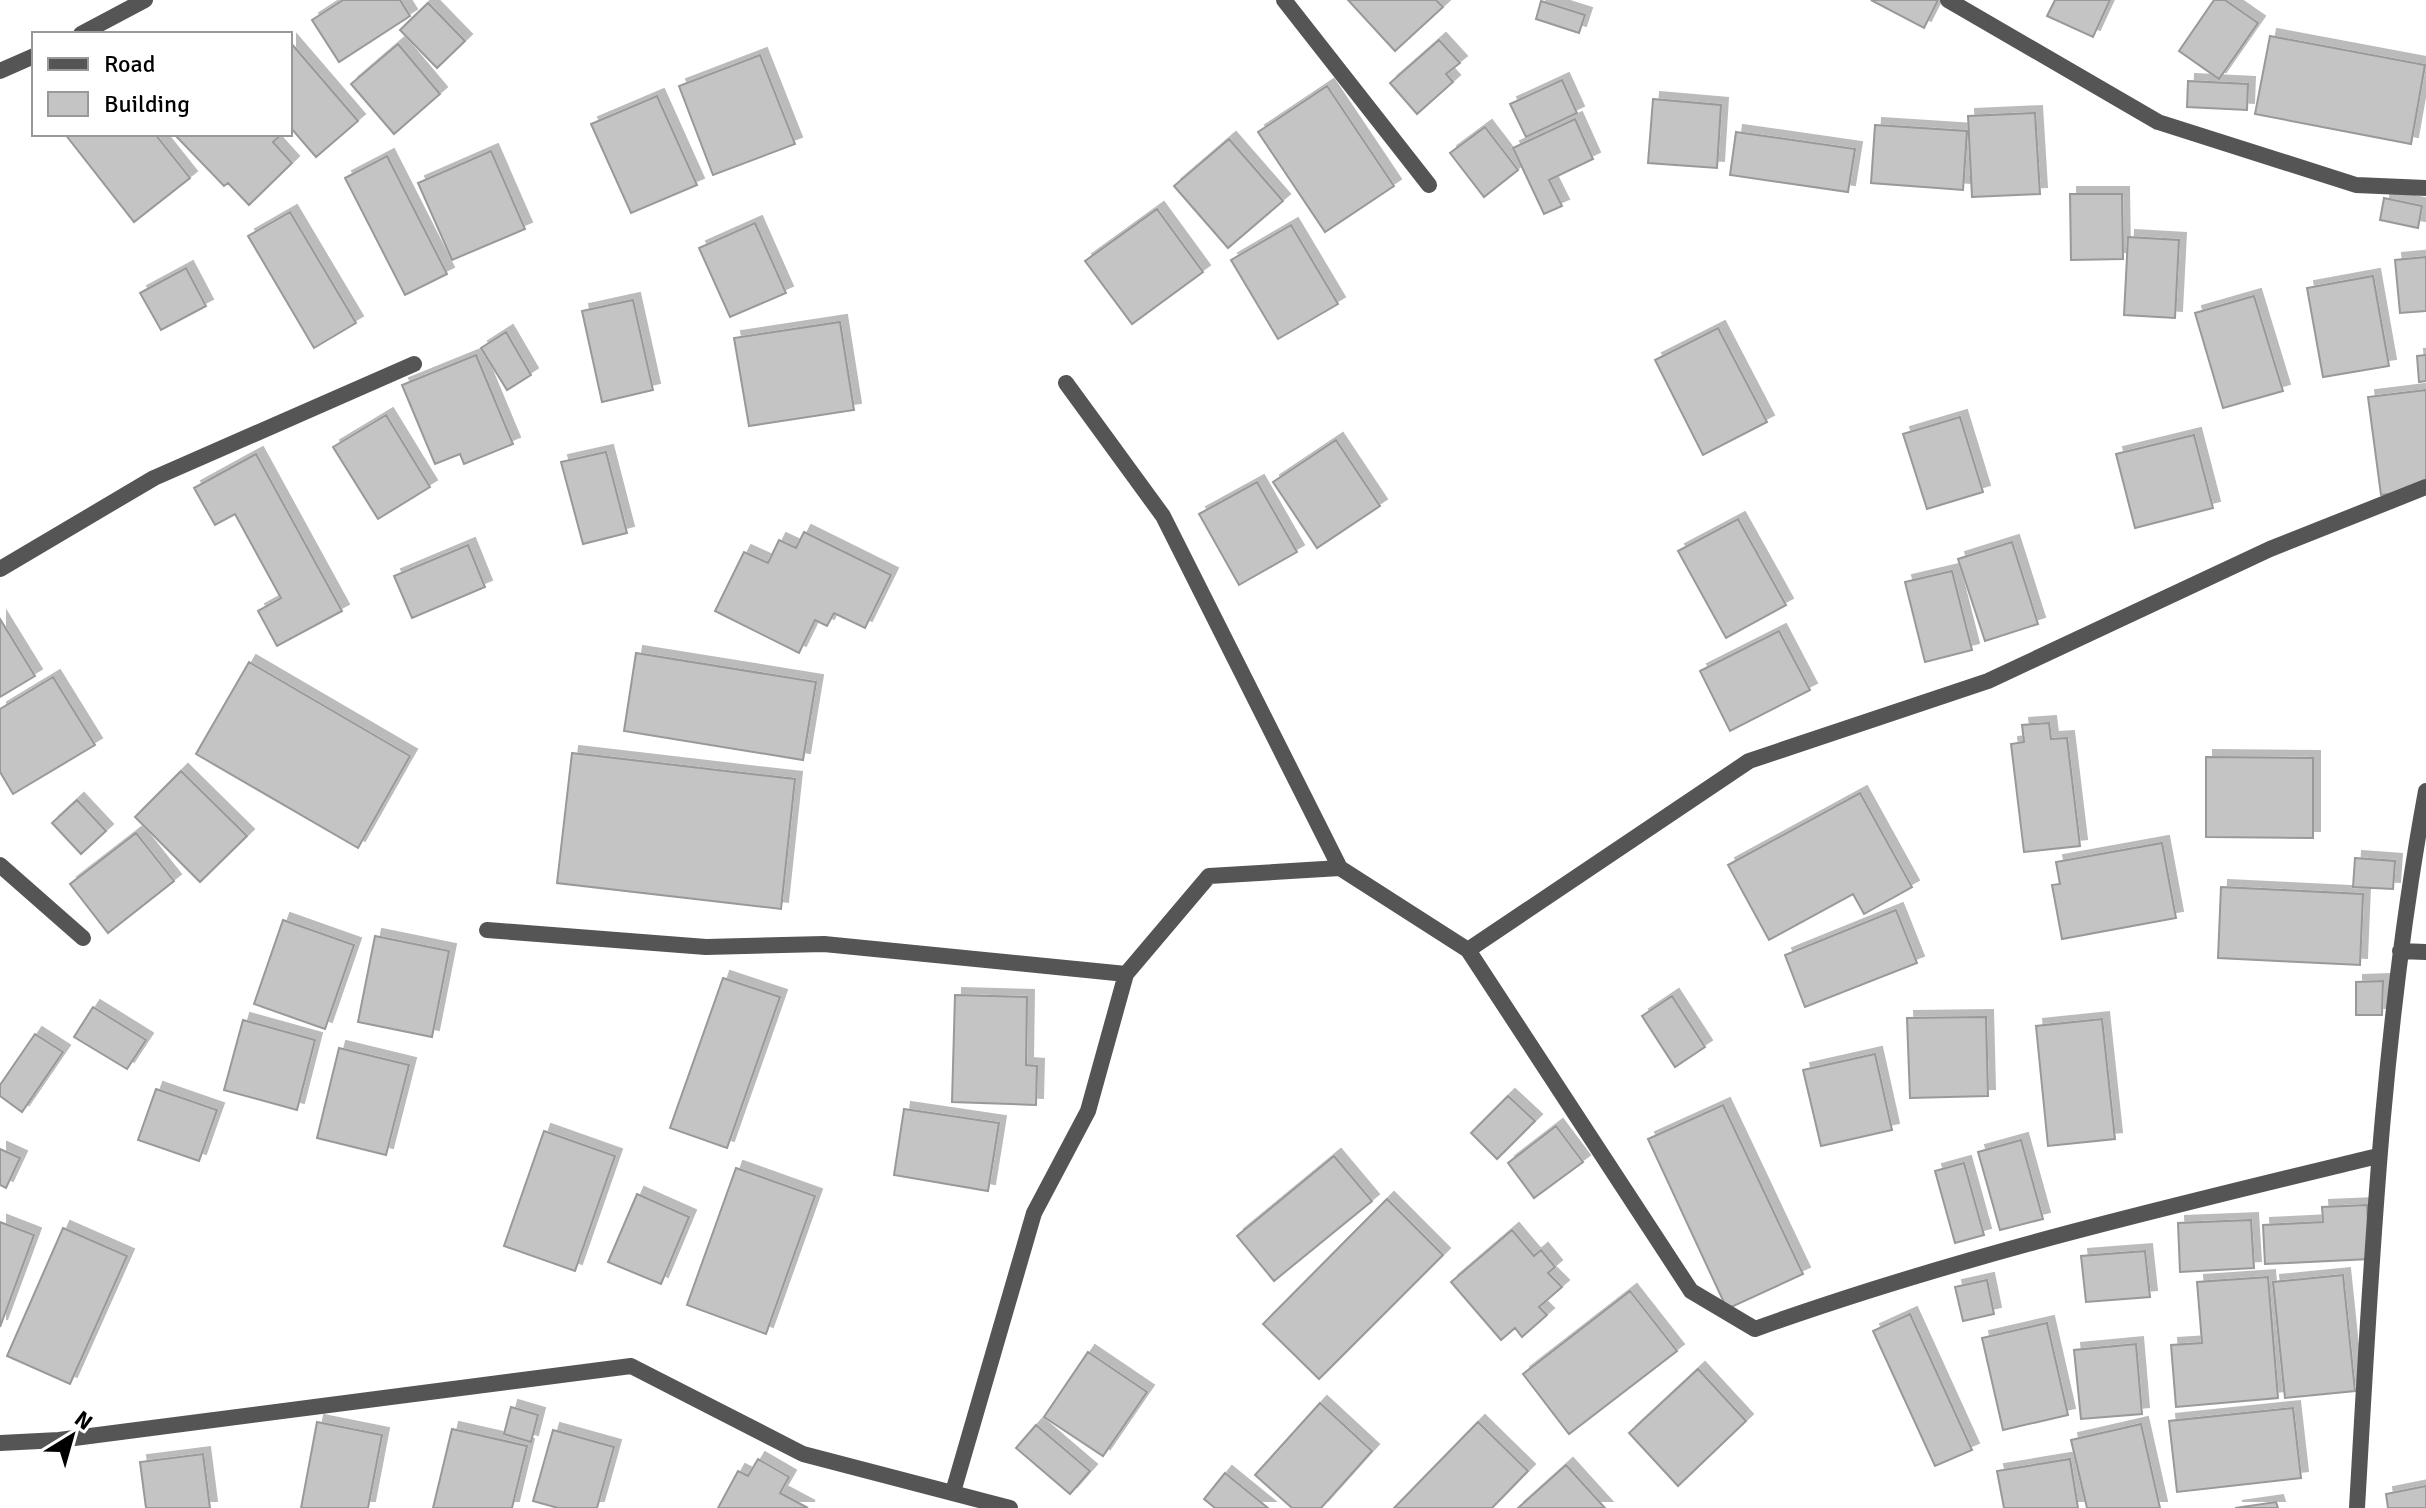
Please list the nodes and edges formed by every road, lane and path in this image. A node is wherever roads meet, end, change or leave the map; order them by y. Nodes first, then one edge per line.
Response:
1 (145, 0) edge
2 (1284, 0) edge
3 (1948, 0) edge
4 (85, 32) edge
5 (32, 57) edge
6 (0, 71) edge
7 (1429, 185) dead end
8 (2426, 188) edge
9 (414, 364) dead end
10 (1066, 383) dead end
11 (2426, 487) edge
12 (0, 569) edge
13 (2426, 791) edge
14 (0, 865) edge
15 (1340, 868) junction
16 (487, 930) dead end
17 (83, 938) dead end
18 (1468, 950) junction
19 (2400, 951) junction
20 (2426, 952) edge
21 (1126, 974) junction
22 (2378, 1156) junction
23 (0, 1443) edge
24 (953, 1492) junction
25 (1010, 1508) edge
26 (2357, 1508) edge

1 - 4 street
2 - 7 street
3 - 8 street
5 - 6 street
9 - 12 street
10 - 15 street
11 - 18 street
13 - 19 street
14 - 17 street
15 - 18 street
15 - 21 street
16 - 21 street
18 - 22 street
19 - 20 street
19 - 22 street
21 - 24 street
22 - 26 street
23 - 24 street
24 - 25 street

